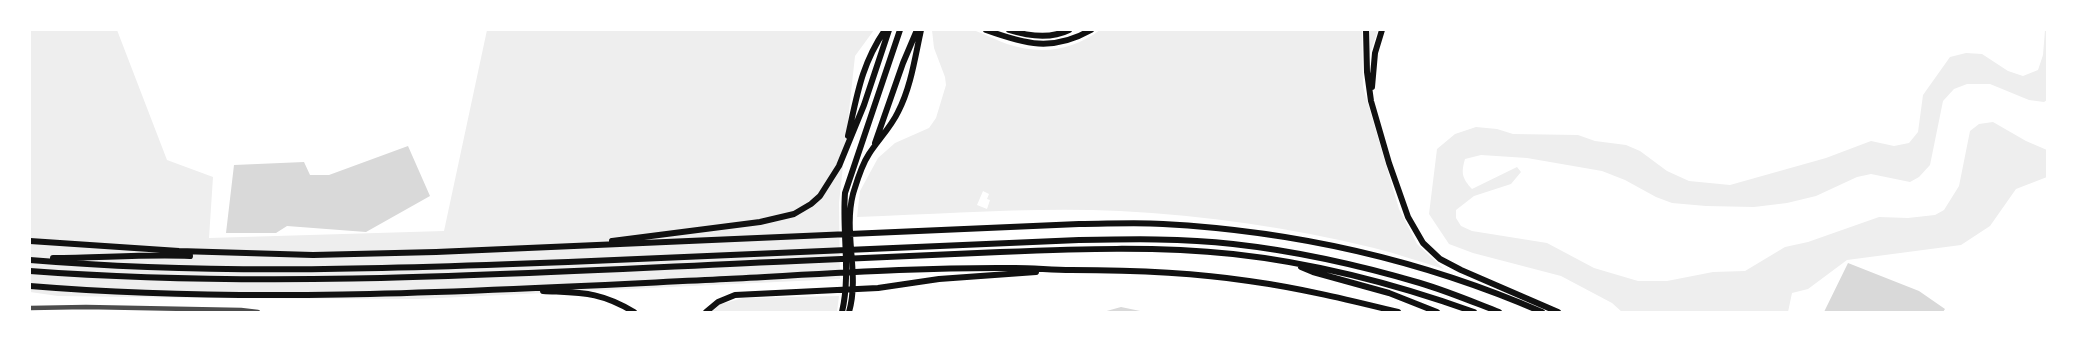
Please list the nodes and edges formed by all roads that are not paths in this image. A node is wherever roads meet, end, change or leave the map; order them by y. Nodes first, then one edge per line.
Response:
1 (885, 30) edge
2 (889, 30) edge
3 (900, 30) edge
4 (917, 30) edge
5 (921, 30) edge
6 (986, 30) edge
7 (1008, 30) edge
8 (1070, 30) edge
9 (1084, 30) edge
10 (1091, 30) edge
11 (1366, 30) edge
12 (1382, 30) edge
13 (1074, 38) junction
14 (1371, 101) junction
15 (873, 148) junction
16 (844, 153) junction
17 (846, 216) junction
18 (30, 241) edge
19 (573, 246) junction
20 (267, 255) junction
21 (30, 259) edge
22 (1288, 262) junction
23 (1070, 270) junction
24 (30, 271) edge
25 (30, 286) edge
26 (514, 288) junction
27 (30, 308) edge
28 (258, 312) edge
29 (634, 312) edge
30 (706, 312) edge
31 (842, 312) edge
32 (849, 312) edge
33 (1398, 312) edge
34 (1436, 312) edge
35 (1474, 312) edge
36 (1499, 312) edge
37 (1542, 312) edge
38 (1558, 312) edge

1 - 16 highway
2 - 16 highway
3 - 17 highway
4 - 15 highway
5 - 15 highway
6 - 13 highway
7 - 8 highway
9 - 13 highway
10 - 13 highway
11 - 14 highway
12 - 14 highway
14 - 38 highway
15 - 17 highway
16 - 19 highway
17 - 31 highway
17 - 32 highway
18 - 20 highway
19 - 20 highway
19 - 37 highway
20 - 21 highway
21 - 36 highway
22 - 24 highway
22 - 34 highway
22 - 35 highway
23 - 26 highway
23 - 30 highway
23 - 33 highway
25 - 26 highway
26 - 29 highway
27 - 28 street

